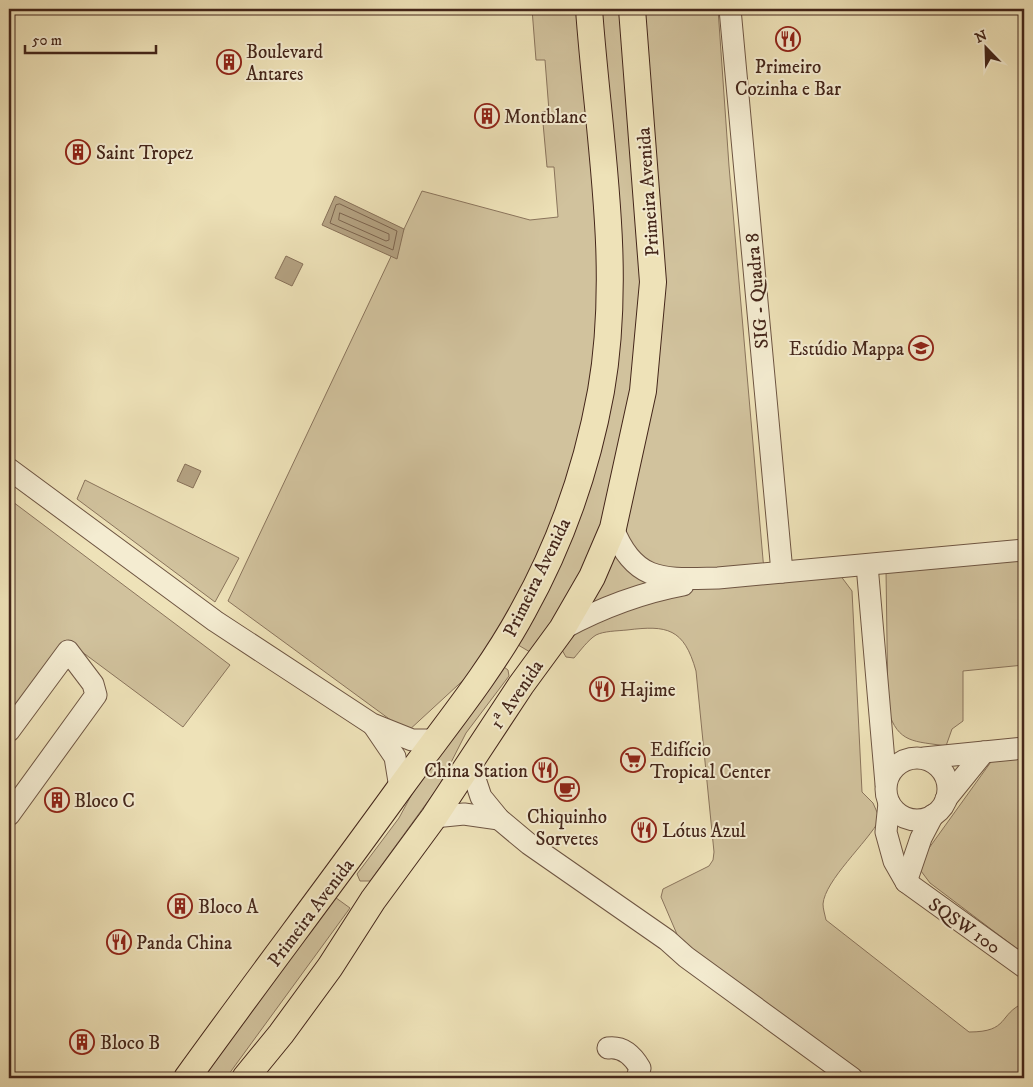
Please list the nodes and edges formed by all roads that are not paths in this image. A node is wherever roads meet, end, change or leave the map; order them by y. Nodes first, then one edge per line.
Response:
1 (589, 9) edge
2 (632, 9) edge
3 (730, 9) edge
4 (9, 469) edge
5 (613, 528) junction
6 (1024, 550) edge
7 (867, 565) junction
8 (782, 572) junction
9 (718, 578) junction
10 (562, 629) junction
11 (492, 662) junction
12 (521, 685) junction
13 (372, 724) junction
14 (881, 727) junction
15 (9, 731) edge
16 (436, 740) junction
17 (1024, 748) edge
18 (984, 752) junction
19 (918, 758) junction
20 (473, 761) junction
21 (400, 788) junction
22 (887, 794) junction
23 (940, 807) junction
24 (9, 815) edge
25 (434, 817) junction
26 (499, 820) junction
27 (342, 869) junction
28 (906, 882) junction
29 (372, 900) junction
30 (1024, 967) edge
31 (608, 1048) dead end
32 (187, 1078) edge
33 (245, 1078) edge
34 (637, 1078) edge
35 (852, 1078) edge

1 - 11 main road, Primeira Avenida
2 - 5 main road, Primeira Avenida
3 - 8 street, SIG - Quadra 8
4 - 13 street
5 - 9 street
5 - 10 main road, Primeira Avenida
6 - 7 street
7 - 8 street
7 - 14 street, SQSW 100
8 - 9 street
9 - 10 street
10 - 12 main road, 1ª Avenida
11 - 12 main road
11 - 16 main road, Primeira Avenida
12 - 20 main road, 1ª Avenida
13 - 16 street
13 - 21 street
14 - 19 street
14 - 22 street, SQSW 100
15 - 24 street
16 - 21 main road, Primeira Avenida
17 - 18 street
18 - 19 street
18 - 23 street
19 - 22 street
19 - 23 street
20 - 25 main road
20 - 26 street
21 - 27 main road, Primeira Avenida
22 - 23 street
22 - 28 street, SQSW 100
23 - 28 street
25 - 26 street
25 - 29 main road
26 - 35 street
27 - 29 main road
27 - 32 main road, Primeira Avenida
28 - 30 street, SQSW 100
29 - 33 main road
31 - 34 street

